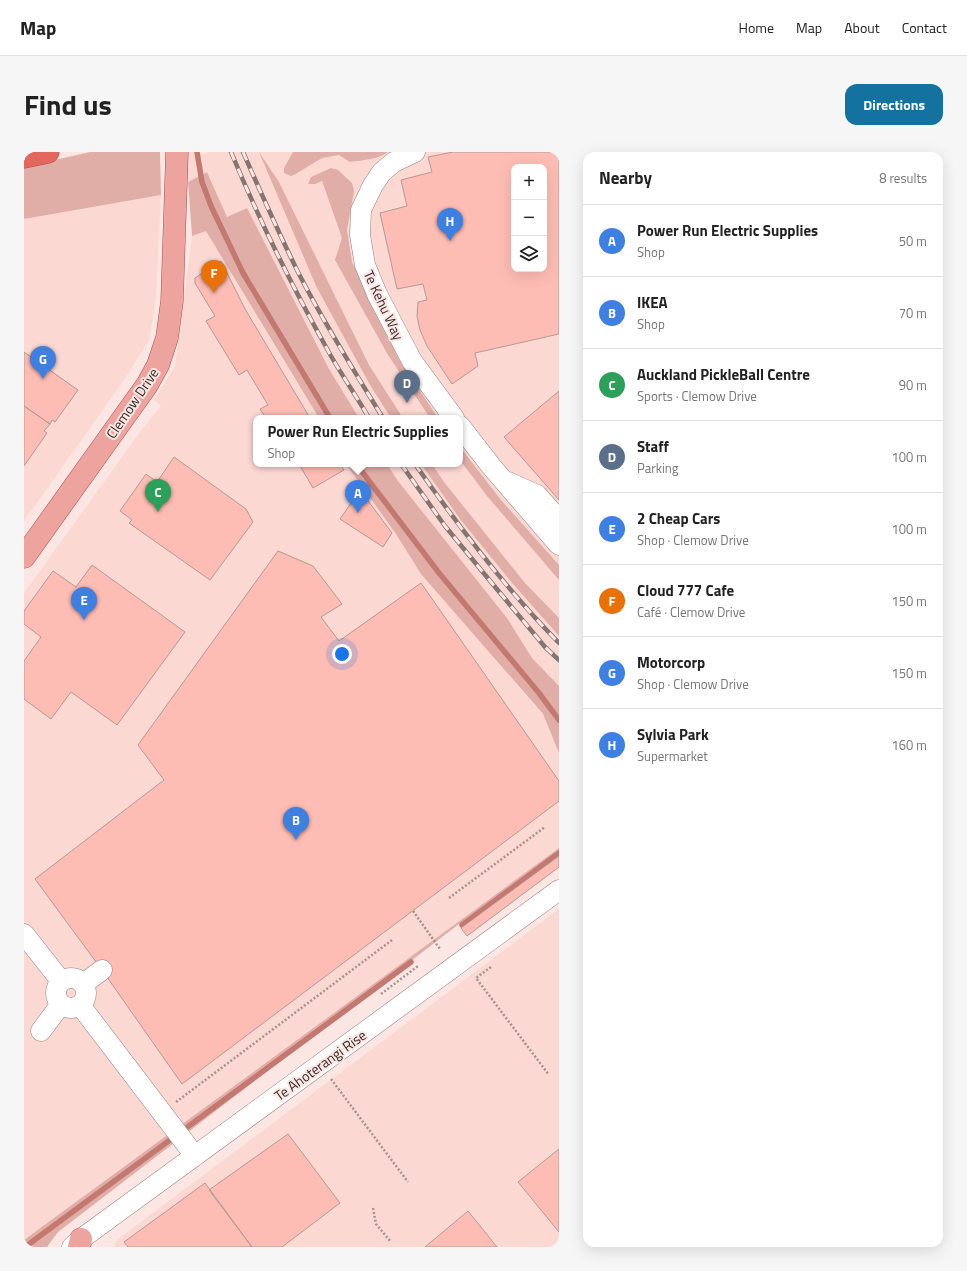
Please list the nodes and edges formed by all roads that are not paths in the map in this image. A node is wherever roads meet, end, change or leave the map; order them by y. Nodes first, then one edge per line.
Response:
1 (48, 152) edge
2 (177, 152) edge
3 (415, 152) edge
4 (24, 157) edge
5 (452, 415) edge
6 (463, 430) edge
7 (503, 479) junction
8 (559, 520) edge
9 (559, 545) edge
10 (24, 557) edge
11 (559, 890) edge
12 (24, 934) edge
13 (102, 970) dead end
14 (61, 981) junction
15 (83, 984) junction
16 (70, 1005) junction
17 (41, 1031) dead end
18 (195, 1156) junction
19 (77, 1245) edge

1 - 4 highway
2 - 10 main road, Clemow Drive
3 - 5 street, Te Kehu Way
6 - 7 street
7 - 8 street
7 - 9 street
11 - 18 street, Te Ahoterangi Rise
12 - 14 street
13 - 15 street
14 - 15 street
14 - 16 street
15 - 16 street
16 - 17 street
16 - 18 street
18 - 19 street, Te Ahoterangi Rise

